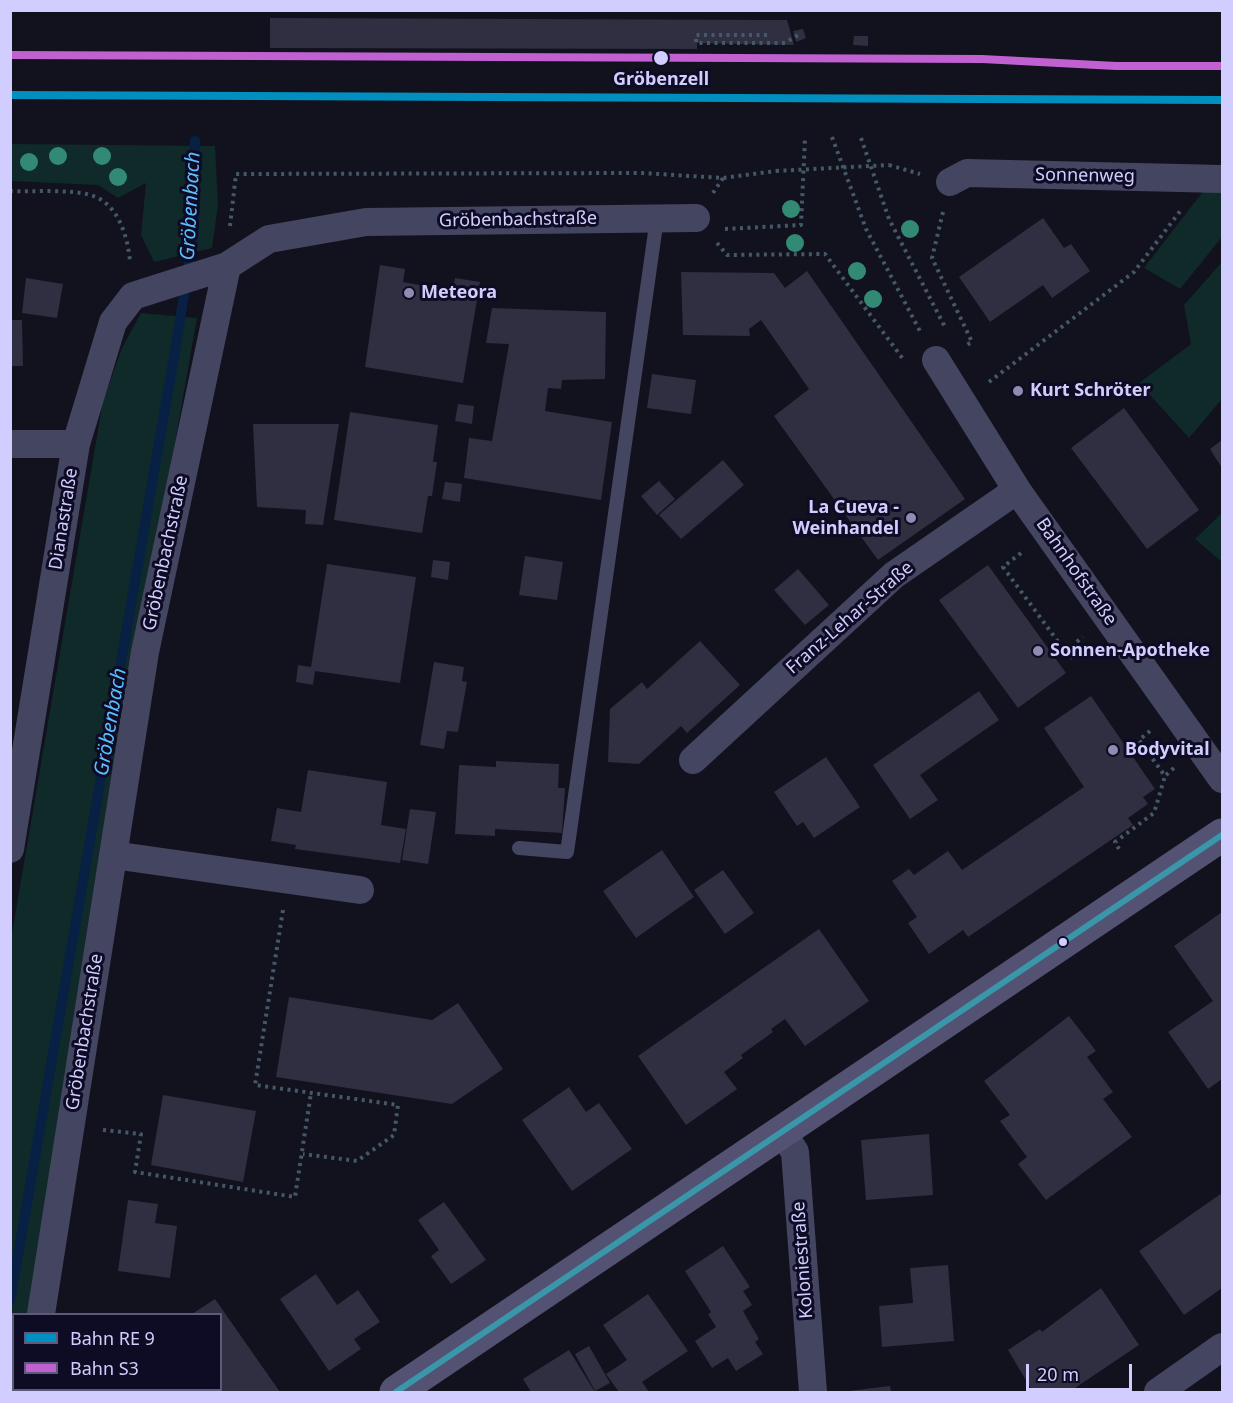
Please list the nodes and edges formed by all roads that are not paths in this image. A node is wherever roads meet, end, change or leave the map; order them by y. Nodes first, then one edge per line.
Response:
1 (1214, 179) edge
2 (950, 182) road end
3 (657, 218) junction
4 (696, 218) road end
5 (217, 269) junction
6 (936, 360) road end
7 (10, 444) edge
8 (76, 444) junction
9 (1017, 490) junction
10 (693, 760) dead end
11 (1222, 779) edge
12 (1222, 835) edge
13 (519, 848) dead end
14 (10, 849) edge
15 (113, 855) junction
16 (360, 890) dead end
17 (782, 1132) junction
18 (41, 1313) edge
19 (1222, 1347) edge
20 (396, 1392) edge
21 (813, 1392) edge
22 (1158, 1392) edge

1 - 2 street, Sonnenweg
3 - 4 street, Gröbenbachstraße
3 - 5 street, Gröbenbachstraße
3 - 13 lane
5 - 8 street, Dianastraße
5 - 15 street, Gröbenbachstraße
6 - 9 street, Bahnhofstraße
7 - 8 street
8 - 14 street, Dianastraße
9 - 10 street, Franz-Lehar-Straße
9 - 11 street, Bahnhofstraße
12 - 17 street
15 - 16 street
15 - 18 street, Gröbenbachstraße
17 - 20 street
17 - 21 street, Koloniestraße
19 - 22 street

